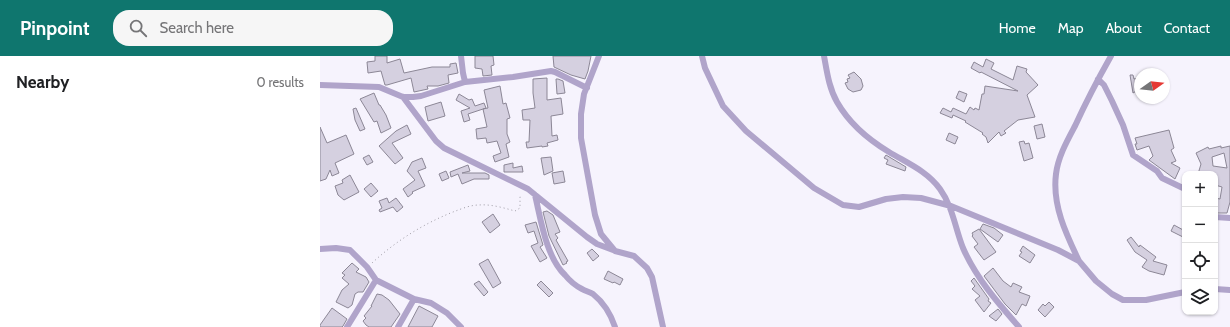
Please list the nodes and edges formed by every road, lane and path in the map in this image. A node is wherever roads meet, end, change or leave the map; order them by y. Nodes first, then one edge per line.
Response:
1 (461, 56) edge
2 (599, 56) edge
3 (702, 56) edge
4 (824, 56) edge
5 (1112, 56) edge
6 (1098, 79) junction
7 (465, 82) junction
8 (320, 85) edge
9 (587, 88) junction
10 (403, 97) junction
11 (1182, 188) edge
12 (528, 189) junction
13 (535, 195) junction
14 (951, 206) junction
15 (1218, 217) edge
16 (1230, 218) edge
17 (320, 249) edge
18 (615, 250) junction
19 (1079, 261) junction
20 (367, 267) junction
21 (376, 280) junction
22 (1218, 289) edge
23 (1230, 290) edge
24 (1182, 293) edge
25 (414, 299) junction
26 (347, 327) edge
27 (398, 327) edge
28 (461, 327) edge
29 (615, 327) edge
30 (663, 327) edge
31 (1019, 327) edge

1 - 7 street
2 - 9 street
3 - 14 street
4 - 14 street
5 - 6 street
6 - 11 street
6 - 19 street
7 - 9 street
7 - 10 street
8 - 10 street
9 - 18 street
10 - 12 street
12 - 13 street
12 - 20 path
13 - 18 street
13 - 29 street
14 - 19 street
14 - 31 street
15 - 16 street
17 - 20 street
18 - 30 street
19 - 24 street
20 - 21 street
21 - 25 street
21 - 26 street
22 - 23 street
25 - 27 street
25 - 28 street

